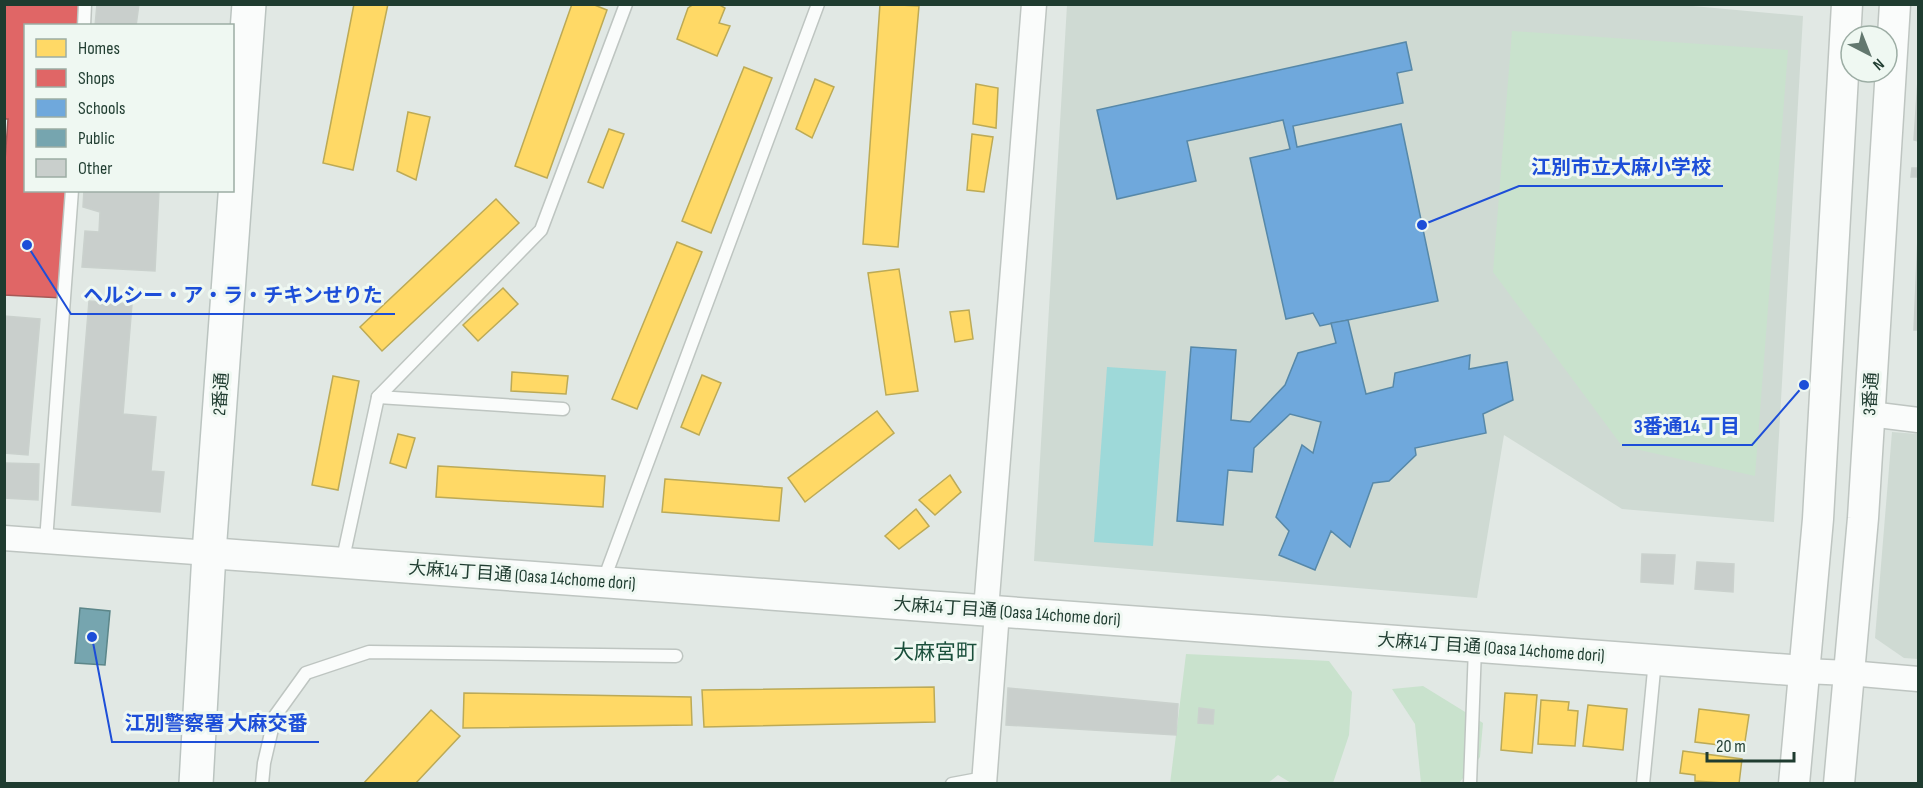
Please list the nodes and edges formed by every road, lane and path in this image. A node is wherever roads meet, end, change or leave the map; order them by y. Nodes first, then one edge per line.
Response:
1 (85, 4) edge
2 (249, 4) edge
3 (626, 4) edge
4 (818, 4) edge
5 (1034, 4) edge
6 (1847, 4) edge
7 (1895, 4) edge
8 (84, 24) edge
9 (72, 192) edge
10 (378, 397) junction
11 (564, 409) dead end
12 (1870, 414) junction
13 (1918, 420) edge
14 (4, 538) edge
15 (46, 541) junction
16 (209, 553) junction
17 (342, 563) junction
18 (603, 582) junction
19 (991, 611) junction
20 (1475, 647) junction
21 (676, 656) dead end
22 (1655, 660) junction
23 (1804, 671) junction
24 (1849, 672) junction
25 (1918, 679) edge
26 (984, 781) edge
27 (196, 783) edge
28 (262, 783) edge
29 (952, 783) edge
30 (1470, 783) edge
31 (1643, 783) edge
32 (1794, 783) edge
33 (1839, 783) edge

1 - 8 lane
2 - 16 main road, 2番通
3 - 10 lane
4 - 18 lane
5 - 19 street
6 - 23 street
7 - 12 street, 3番通
9 - 15 lane
10 - 11 lane
10 - 17 lane
12 - 13 street
12 - 24 street, 3番通
14 - 15 street
15 - 16 street
16 - 17 street, 大麻14丁目通 (Oasa 14chome dori)
16 - 27 main road, 2番通
17 - 18 street, 大麻14丁目通 (Oasa 14chome dori)
18 - 19 street, 大麻14丁目通 (Oasa 14chome dori)
19 - 20 street, 大麻14丁目通 (Oasa 14chome dori)
19 - 26 street
20 - 22 street, 大麻14丁目通 (Oasa 14chome dori)
20 - 30 lane
21 - 28 lane
22 - 23 street, 大麻14丁目通 (Oasa 14chome dori)
22 - 31 lane
23 - 24 street
23 - 32 street
24 - 25 street
24 - 33 street, 3番通
26 - 29 lane

